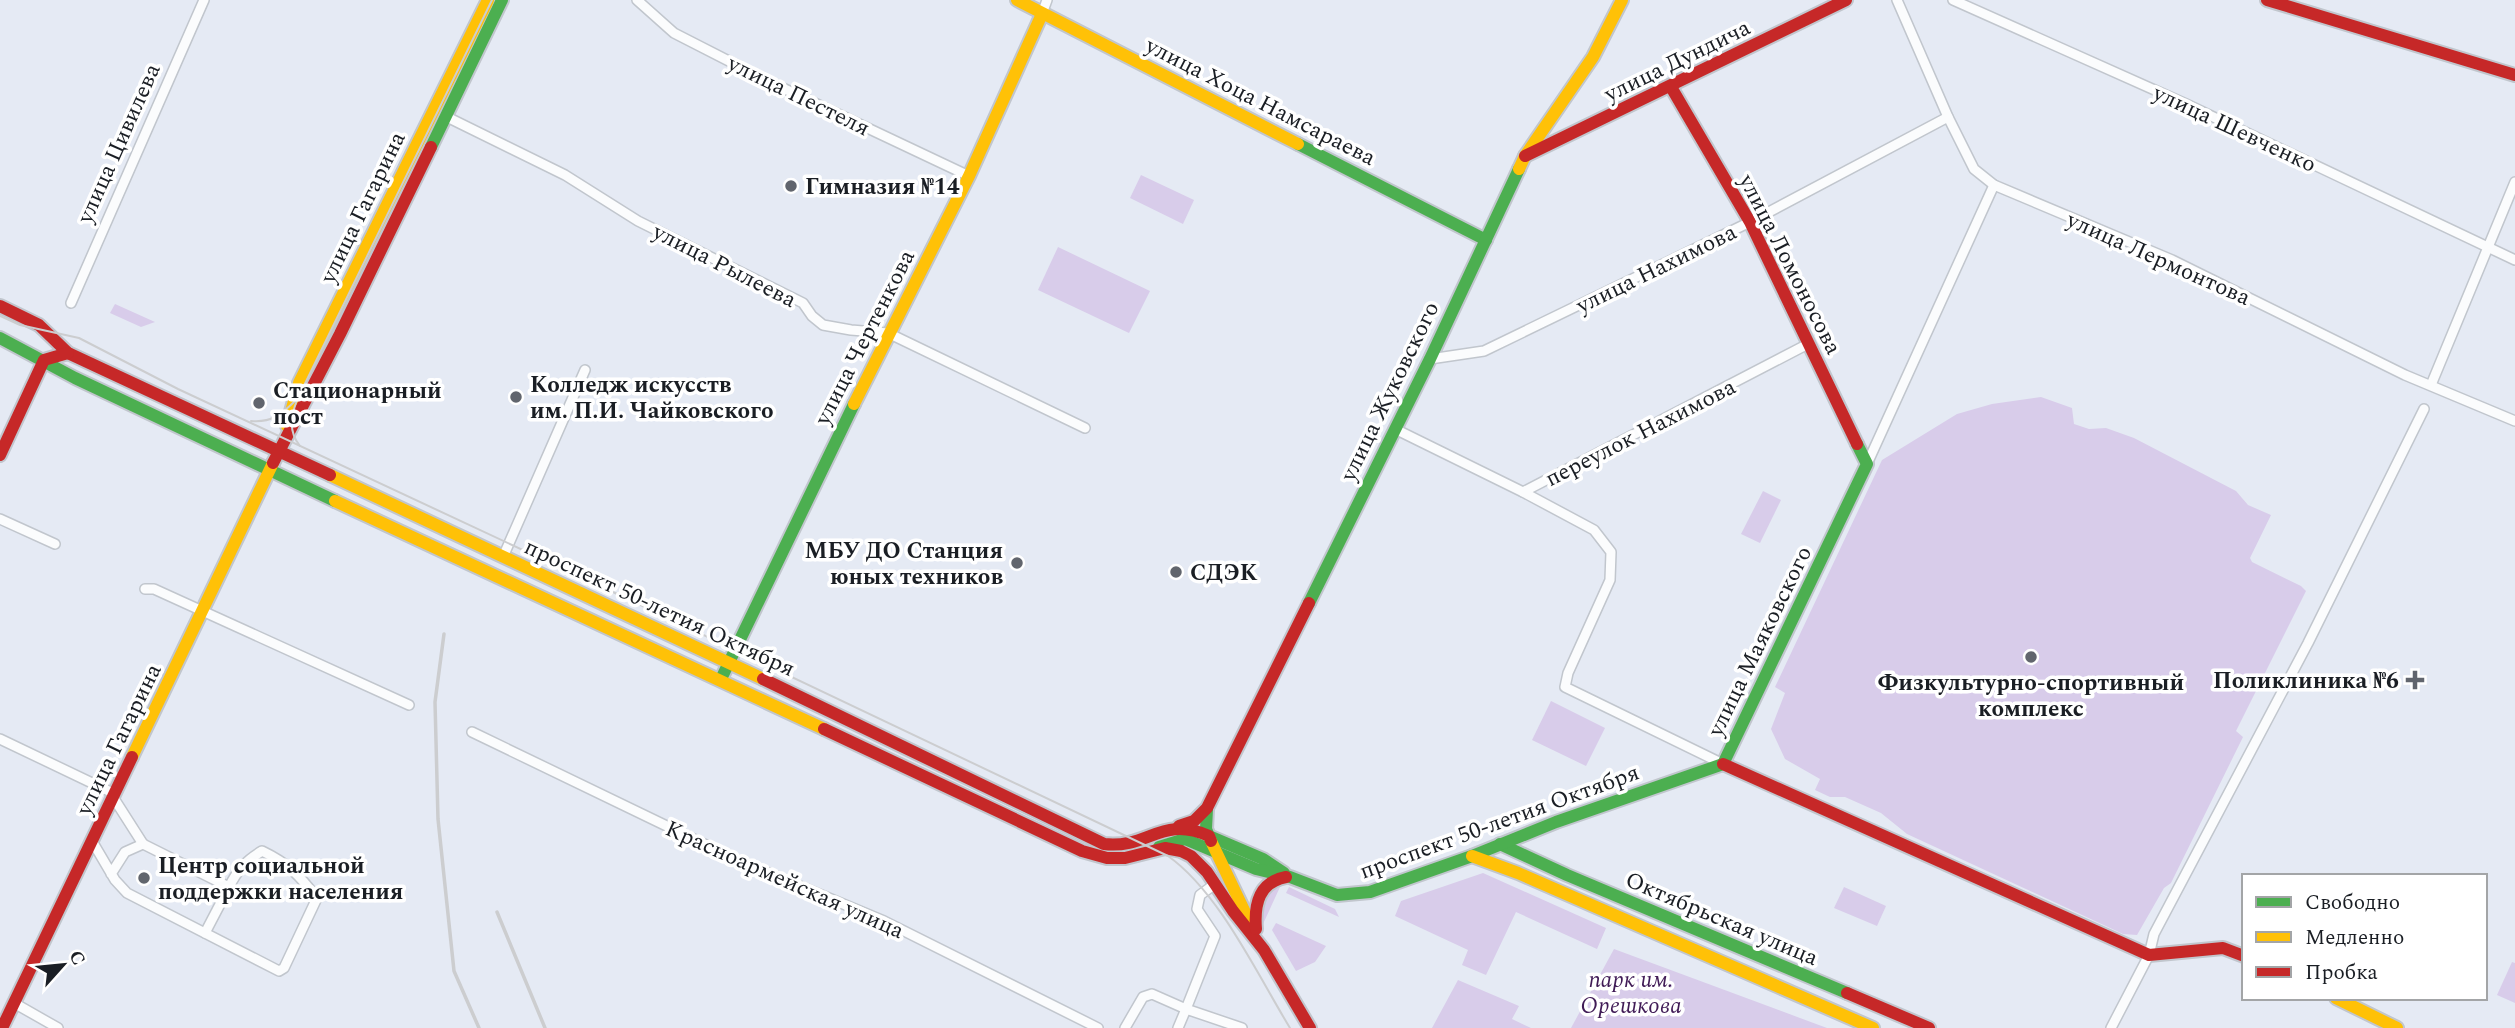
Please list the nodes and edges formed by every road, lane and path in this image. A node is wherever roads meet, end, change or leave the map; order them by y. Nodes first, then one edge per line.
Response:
1 (204, 0) edge
2 (488, 0) edge
3 (502, 0) edge
4 (638, 0) edge
5 (1017, 0) edge
6 (1047, 0) edge
7 (1622, 0) edge
8 (1846, 0) edge
9 (1897, 0) edge
10 (1953, 0) edge
11 (2267, 0) edge
12 (1042, 14) junction
13 (2515, 75) edge
14 (1671, 87) junction
15 (444, 116) junction
16 (1948, 117) junction
17 (1525, 156) junction
18 (969, 176) junction
19 (2515, 182) edge
20 (1994, 185) junction
21 (1749, 222) junction
22 (1486, 240) junction
23 (2487, 248) junction
24 (2515, 260) edge
25 (71, 303) dead end
26 (0, 306) edge
27 (888, 333) junction
28 (0, 338) edge
29 (1808, 344) junction
30 (68, 353) junction
31 (1430, 359) junction
32 (44, 360) junction
33 (585, 370) dead end
34 (2431, 385) junction
35 (2424, 409) dead end
36 (2515, 421) edge
37 (1085, 428) dead end
38 (1395, 429) junction
39 (285, 437) junction
40 (278, 452) junction
41 (0, 455) edge
42 (1867, 464) junction
43 (271, 469) junction
44 (1523, 492) junction
45 (0, 519) edge
46 (55, 544) dead end
47 (503, 556) junction
48 (145, 589) dead end
49 (203, 611) junction
50 (729, 662) junction
51 (721, 679) junction
52 (409, 705) dead end
53 (472, 732) dead end
54 (0, 739) edge
55 (1723, 764) junction
56 (114, 795) junction
57 (1207, 808) junction
58 (1173, 828) junction
59 (1209, 835) junction
60 (92, 841) junction
61 (143, 844) junction
62 (1500, 844) junction
63 (1154, 849) junction
64 (1217, 853) junction
65 (1472, 856) junction
66 (111, 874) junction
67 (1567, 875) junction
68 (1290, 877) junction
69 (1215, 884) junction
70 (229, 887) junction
71 (1559, 891) junction
72 (1662, 915) junction
73 (1654, 932) junction
74 (205, 933) junction
75 (1257, 940) junction
76 (2149, 955) junction
77 (2242, 955) edge
78 (2340, 1000) edge
79 (1866, 1002) junction
80 (13, 1003) junction
81 (1186, 1009) junction
82 (1857, 1021) junction
83 (2, 1028) edge
84 (58, 1028) edge
85 (1098, 1028) edge
86 (1125, 1028) edge
87 (1178, 1028) edge
88 (1242, 1028) edge
89 (1310, 1028) edge
90 (1873, 1028) edge
91 (1929, 1028) edge
92 (2111, 1028) edge
93 (2397, 1028) edge

1 - 25 street, улица Цивилева
2 - 39 street, улица Гагарина
3 - 15 street, улица Гагарина
4 - 18 street, улица Пестеля
5 - 12 street, улица Хоца Намсараева
6 - 12 street
7 - 17 street, улица Жуковского
8 - 14 street, улица Дундича
9 - 16 street, улица Лермонтова
10 - 23 street, улица Шевченко
11 - 13 street
12 - 18 street, улица Чертенкова
12 - 22 street, улица Хоца Намсараева
14 - 17 street, улица Дундича
14 - 21 street, улица Ломоносова
15 - 27 street, улица Рылеева
15 - 39 street, улица Гагарина
16 - 20 street, улица Лермонтова
16 - 21 street, улица Нахимова
17 - 22 street, улица Жуковского
18 - 27 street, улица Чертенкова
19 - 23 street
20 - 34 street, улица Лермонтова
20 - 42 street, улица Маяковского
21 - 29 street, улица Ломоносова
21 - 31 street, улица Нахимова
22 - 31 street, улица Жуковского
23 - 24 street, улица Шевченко
23 - 34 street
26 - 30 street, проспект 50-летия Октября
27 - 37 street, улица Рылеева
27 - 50 street, улица Чертенкова
28 - 32 street, проспект 50-летия Октября
29 - 42 street, улица Ломоносова
29 - 44 street, переулок Нахимова
30 - 32 street
30 - 40 street, проспект 50-летия Октября
31 - 38 street, улица Жуковского
32 - 41 street
32 - 43 street, проспект 50-летия Октября
33 - 47 street
34 - 36 street, улица Лермонтова
35 - 76 street
38 - 44 street, переулок Нахимова
38 - 57 street, улица Жуковского
39 - 40 street, улица Гагарина
40 - 43 street, улица Гагарина
40 - 47 street, проспект 50-летия Октября
42 - 55 street, улица Маяковского
43 - 49 street, улица Гагарина
43 - 51 street, проспект 50-летия Октября
44 - 55 street, улица Маяковского
45 - 46 street
47 - 50 street, проспект 50-летия Октября
48 - 49 street
49 - 52 street
49 - 56 street, улица Гагарина
50 - 51 street, улица Чертенкова
50 - 58 street, проспект 50-летия Октября
51 - 63 street, проспект 50-летия Октября
53 - 85 street, Красноармейская улица
54 - 56 street
55 - 62 street, проспект 50-летия Октября
55 - 76 street
56 - 60 street, улица Гагарина
56 - 61 street
57 - 58 street, проспект 50-летия Октября
57 - 59 street, проспект 50-летия Октября
58 - 59 street
59 - 64 street, проспект 50-летия Октября
59 - 68 street
60 - 66 street
60 - 80 street, улица Гагарина
61 - 66 street
61 - 70 street
62 - 65 street, проспект 50-летия Октября
62 - 67 street, Октябрьская улица
63 - 64 street
63 - 69 street, проспект 50-летия Октября
64 - 68 street
64 - 75 street, проспект 50-летия Октября
65 - 68 street, проспект 50-летия Октября
65 - 71 street, Октябрьская улица
66 - 74 street
67 - 71 street
67 - 72 street, Октябрьская улица
68 - 75 street
69 - 75 street, проспект 50-летия Октября
69 - 81 street
70 - 74 street
70 - 74 street
71 - 73 street, Октябрьская улица
72 - 73 street
72 - 79 street, Октябрьская улица
73 - 82 street, Октябрьская улица
75 - 89 street, проспект 50-летия Октября
76 - 77 street
76 - 92 street
78 - 93 street
79 - 82 street
79 - 91 street, Октябрьская улица
80 - 83 street, улица Гагарина
80 - 84 street
81 - 86 street
81 - 87 street
81 - 88 street
82 - 90 street, Октябрьская улица

